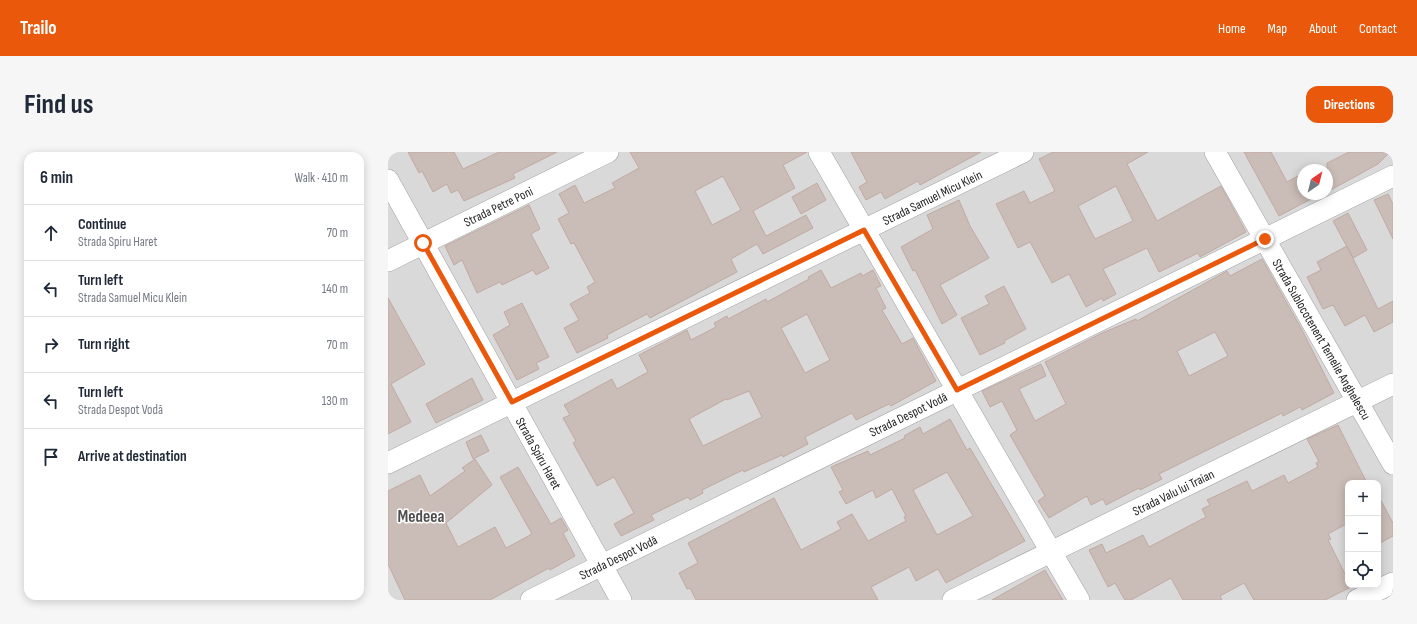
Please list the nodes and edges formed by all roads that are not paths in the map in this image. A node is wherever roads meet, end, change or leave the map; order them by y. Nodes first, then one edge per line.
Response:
1 (608, 152) edge
2 (819, 152) edge
3 (1023, 152) edge
4 (1215, 152) edge
5 (1393, 176) edge
6 (388, 180) edge
7 (864, 230) junction
8 (1265, 239) junction
9 (423, 243) junction
10 (388, 261) edge
11 (1393, 384) edge
12 (957, 390) junction
13 (1358, 401) junction
14 (512, 402) junction
15 (388, 463) edge
16 (1393, 464) edge
17 (1051, 552) junction
18 (602, 565) junction
19 (1393, 583) edge
20 (531, 600) edge
21 (621, 600) edge
22 (953, 600) edge
23 (1079, 600) edge
24 (1357, 600) edge

1 - 9 street, Strada Petre Poni
2 - 7 street
3 - 7 street, Strada Samuel Micu Klein
4 - 8 street, Strada Sublocotenent Temelie Anghelescu
5 - 8 street, Strada Despot Vodă
6 - 9 street, Strada Spiru Haret
7 - 12 street
7 - 14 street, Strada Samuel Micu Klein
8 - 12 street, Strada Despot Vodă
8 - 13 street, Strada Sublocotenent Temelie Anghelescu
9 - 10 street, Strada Petre Poni
9 - 14 street, Strada Spiru Haret
11 - 13 street, Strada Valu lui Traian
12 - 17 street
12 - 18 street, Strada Despot Vodă
13 - 16 street, Strada Sublocotenent Temelie Anghelescu
13 - 17 street, Strada Valu lui Traian
14 - 15 street, Strada Samuel Micu Klein
14 - 18 street, Strada Spiru Haret
17 - 22 street, Strada Valu lui Traian
17 - 23 street
18 - 20 street, Strada Despot Vodă
18 - 21 street, Strada Spiru Haret
19 - 24 street

